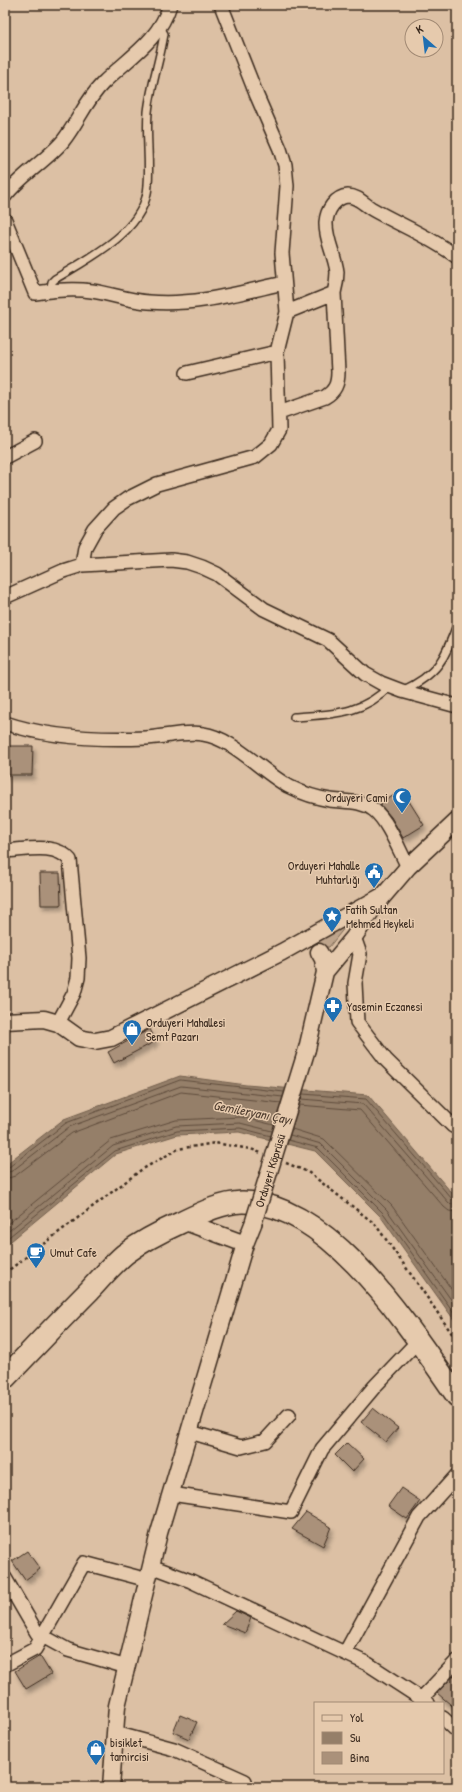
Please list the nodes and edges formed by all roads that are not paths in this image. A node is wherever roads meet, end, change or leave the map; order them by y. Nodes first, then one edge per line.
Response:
1 (170, 5) edge
2 (221, 5) edge
3 (160, 27) junction
4 (5, 196) edge
5 (5, 220) edge
6 (457, 257) edge
7 (284, 283) junction
8 (50, 291) junction
9 (334, 293) junction
10 (288, 312) junction
11 (277, 352) junction
12 (187, 373) dead end
13 (278, 413) junction
14 (35, 441) dead end
15 (5, 457) edge
16 (82, 565) junction
17 (5, 597) edge
18 (457, 625) edge
19 (396, 688) junction
20 (457, 706) edge
21 (294, 717) dead end
22 (5, 723) edge
23 (457, 821) edge
24 (5, 851) edge
25 (408, 866) junction
26 (384, 895) junction
27 (354, 937) junction
28 (344, 950) junction
29 (282, 952) junction
30 (319, 952) junction
31 (325, 972) junction
32 (5, 1021) edge
33 (58, 1023) junction
34 (453, 1126) dead end
35 (183, 1221) junction
36 (245, 1244) junction
37 (418, 1341) junction
38 (5, 1378) edge
39 (457, 1396) edge
40 (289, 1415) dead end
41 (190, 1432) junction
42 (457, 1475) edge
43 (171, 1494) junction
44 (150, 1573) junction
45 (5, 1578) edge
46 (43, 1636) junction
47 (344, 1653) junction
48 (457, 1661) edge
49 (5, 1665) edge
50 (127, 1667) junction
51 (424, 1701) edge
52 (444, 1719) edge
53 (457, 1731) edge
54 (115, 1733) junction
55 (245, 1781) dead end
56 (112, 1787) edge

1 - 3 street
2 - 7 street
3 - 4 street
3 - 8 lane
5 - 8 street
6 - 9 street
7 - 8 street
7 - 10 street
9 - 10 street
9 - 13 street
10 - 11 street
11 - 12 street
11 - 13 street
13 - 16 street
14 - 15 street
16 - 17 street
16 - 19 street
18 - 19 lane
19 - 20 street
19 - 21 lane
22 - 25 street
23 - 25 street
24 - 33 street
25 - 26 street
26 - 27 street
26 - 29 street
27 - 28 street
27 - 34 street
28 - 30 street
28 - 31 street
29 - 30 street
29 - 33 street
30 - 31 street
31 - 36 street, Orduyeri Köprüsü, bridge
32 - 33 street
35 - 36 street
35 - 37 main road
35 - 38 main road
36 - 41 street, Orduyeri Köprüsü
37 - 39 main road
37 - 43 street
40 - 41 street
41 - 43 street, Orduyeri Köprüsü
42 - 47 street
43 - 44 street, Orduyeri Köprüsü
44 - 46 street
44 - 47 street
44 - 50 street, Orduyeri Köprüsü
45 - 46 street
46 - 49 street
46 - 50 street
47 - 51 street
48 - 51 street
50 - 54 street, Orduyeri Köprüsü
52 - 53 street
54 - 55 street
54 - 56 street, Orduyeri Köprüsü

